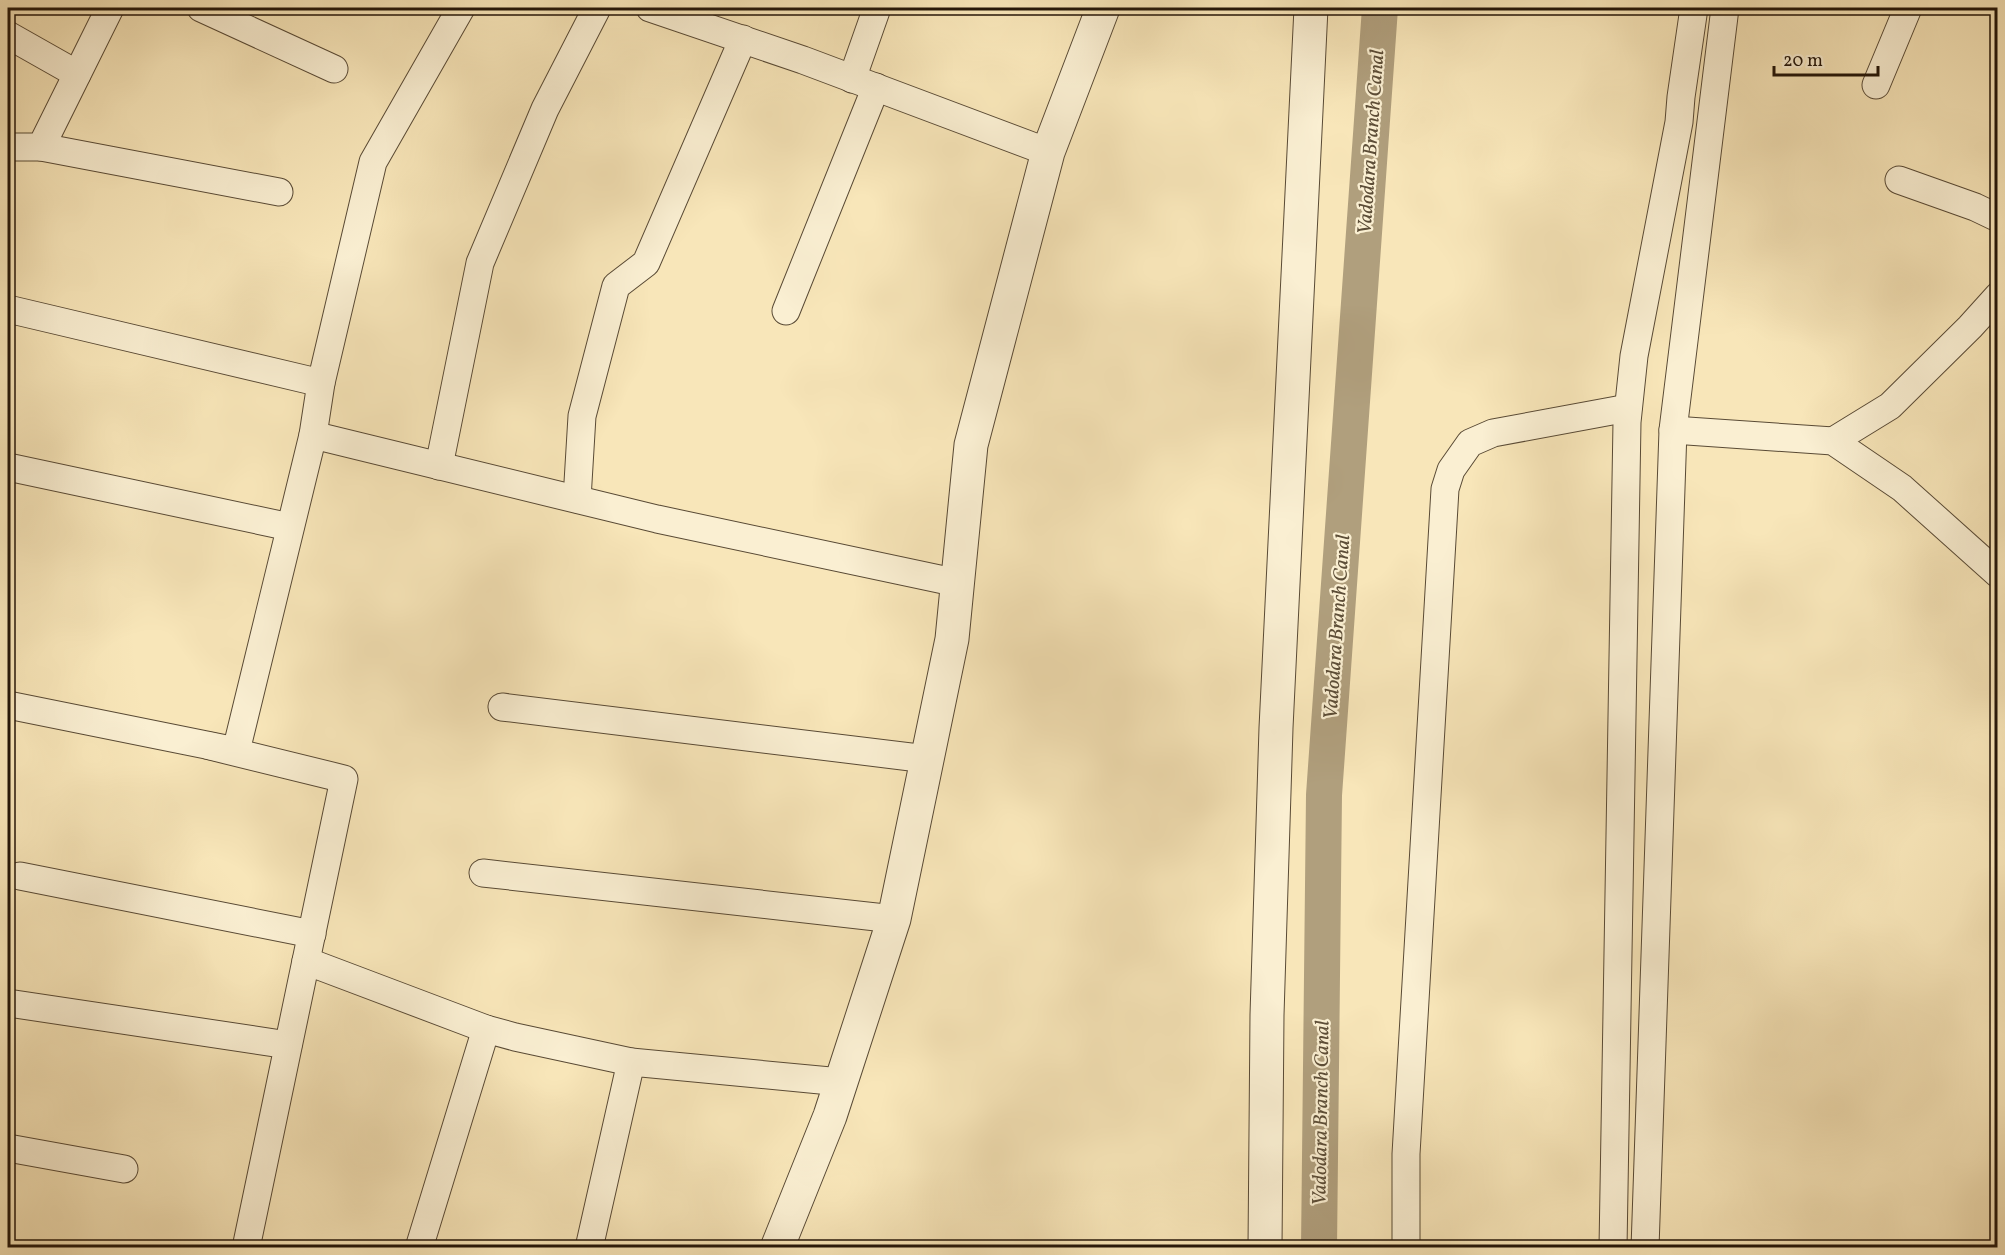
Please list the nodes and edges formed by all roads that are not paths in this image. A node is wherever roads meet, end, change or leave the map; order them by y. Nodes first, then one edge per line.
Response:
1 (110, 8) edge
2 (201, 8) edge
3 (461, 8) edge
4 (597, 8) edge
5 (877, 8) edge
6 (1102, 8) edge
7 (1311, 8) edge
8 (1694, 8) edge
9 (1725, 8) edge
10 (1908, 8) edge
11 (664, 10) edge
12 (8, 35) edge
13 (743, 39) junction
14 (334, 69) dead end
15 (77, 74) junction
16 (864, 83) junction
17 (1876, 85) dead end
18 (8, 147) edge
19 (41, 147) junction
20 (1048, 152) junction
21 (1899, 180) dead end
22 (279, 192) dead end
23 (1998, 218) edge
24 (1998, 296) edge
25 (8, 309) edge
26 (786, 311) dead end
27 (321, 383) junction
28 (1628, 408) junction
29 (1673, 430) junction
30 (313, 435) junction
31 (1833, 441) junction
32 (439, 466) junction
33 (8, 467) edge
34 (577, 499) junction
35 (290, 527) junction
36 (1998, 574) edge
37 (958, 583) junction
38 (8, 705) edge
39 (502, 707) dead end
40 (210, 746) junction
41 (927, 759) junction
42 (483, 873) dead end
43 (20, 876) dead end
44 (894, 919) junction
45 (312, 934) junction
46 (306, 961) junction
47 (8, 1003) edge
48 (486, 1029) junction
49 (288, 1046) junction
50 (631, 1062) junction
51 (841, 1082) junction
52 (8, 1148) edge
53 (124, 1169) dead end
54 (247, 1247) edge
55 (419, 1248) edge
56 (588, 1248) edge
57 (777, 1248) edge
58 (1265, 1248) edge
59 (1407, 1248) edge
60 (1613, 1248) edge
61 (1645, 1248) edge

1 - 15 street
2 - 14 street
3 - 27 street
4 - 32 street
5 - 16 street
6 - 20 street
7 - 58 street
8 - 28 street
9 - 29 street
10 - 17 street
11 - 13 street
12 - 15 street
13 - 16 street
13 - 34 street
15 - 19 street
16 - 20 street
16 - 26 street
18 - 19 street
19 - 22 street
20 - 37 street
21 - 23 street
24 - 31 street
25 - 27 street
27 - 30 street
28 - 59 street
28 - 60 street
29 - 31 street
29 - 61 street
30 - 32 street
30 - 35 street
31 - 36 street
32 - 34 street
33 - 35 street
34 - 37 street
35 - 40 street
37 - 41 street
38 - 40 street
39 - 41 street
40 - 45 street
41 - 44 street
42 - 44 street
43 - 45 street
44 - 51 street
45 - 46 street
46 - 48 street
46 - 49 street
47 - 49 street
48 - 50 street
48 - 55 street
49 - 54 street
50 - 51 street
50 - 56 street
51 - 57 street
52 - 53 street

